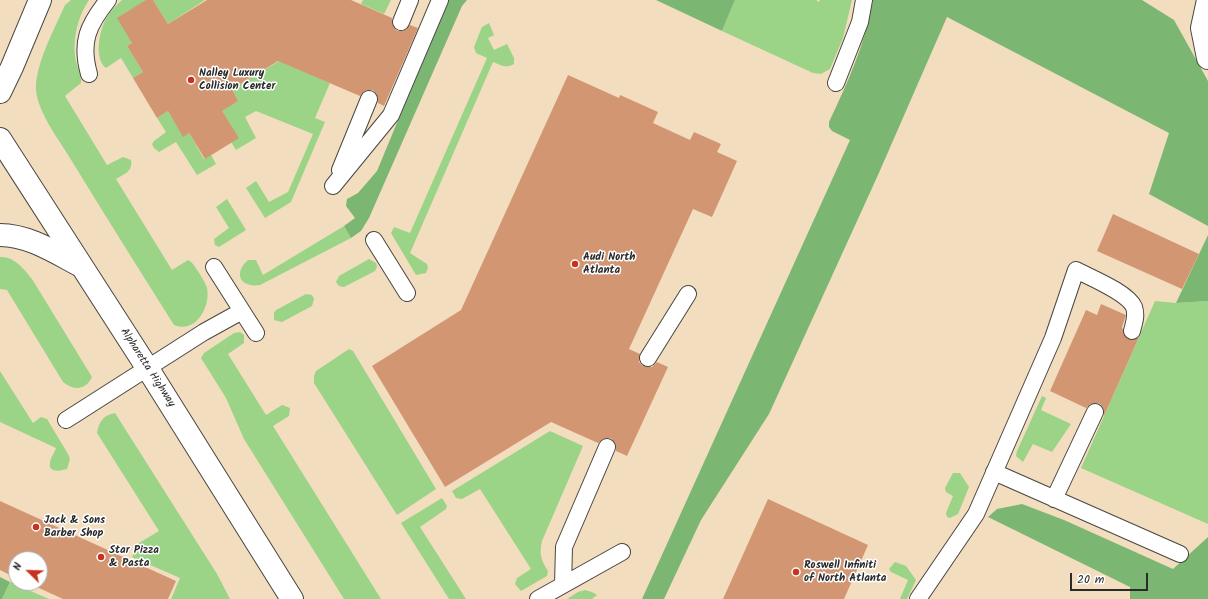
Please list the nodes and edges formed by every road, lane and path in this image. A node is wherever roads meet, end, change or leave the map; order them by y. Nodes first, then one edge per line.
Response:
1 (40, 0) edge
2 (108, 0) edge
3 (410, 0) edge
4 (440, 0) edge
5 (864, 0) edge
6 (1208, 0) edge
7 (401, 22) dead end
8 (1208, 58) edge
9 (89, 74) dead end
10 (836, 83) dead end
11 (0, 92) edge
12 (369, 100) dead end
13 (0, 139) edge
14 (0, 235) edge
15 (374, 240) dead end
16 (81, 266) junction
17 (214, 267) dead end
18 (407, 292) dead end
19 (688, 294) dead end
20 (242, 311) junction
21 (1132, 331) dead end
22 (256, 333) dead end
23 (648, 358) dead end
24 (148, 369) junction
25 (1095, 412) dead end
26 (66, 420) dead end
27 (607, 447) dead end
28 (994, 472) junction
29 (1054, 499) junction
30 (622, 552) dead end
31 (1180, 554) dead end
32 (563, 585) junction
33 (292, 599) edge
34 (538, 599) edge
35 (918, 599) edge

1 - 11 main road
2 - 9 lane
3 - 7 lane
4 - 12 lane
5 - 10 lane
6 - 8 main road
13 - 16 main road, Alpharetta Highway
14 - 16 main road
15 - 18 lane
16 - 24 main road, Alpharetta Highway
17 - 20 lane
19 - 23 lane
20 - 22 lane
20 - 24 lane
21 - 28 lane
24 - 26 lane
24 - 33 main road, Alpharetta Highway
25 - 29 lane
27 - 32 lane
28 - 29 lane
28 - 35 lane
29 - 31 lane
30 - 32 lane
32 - 34 lane

